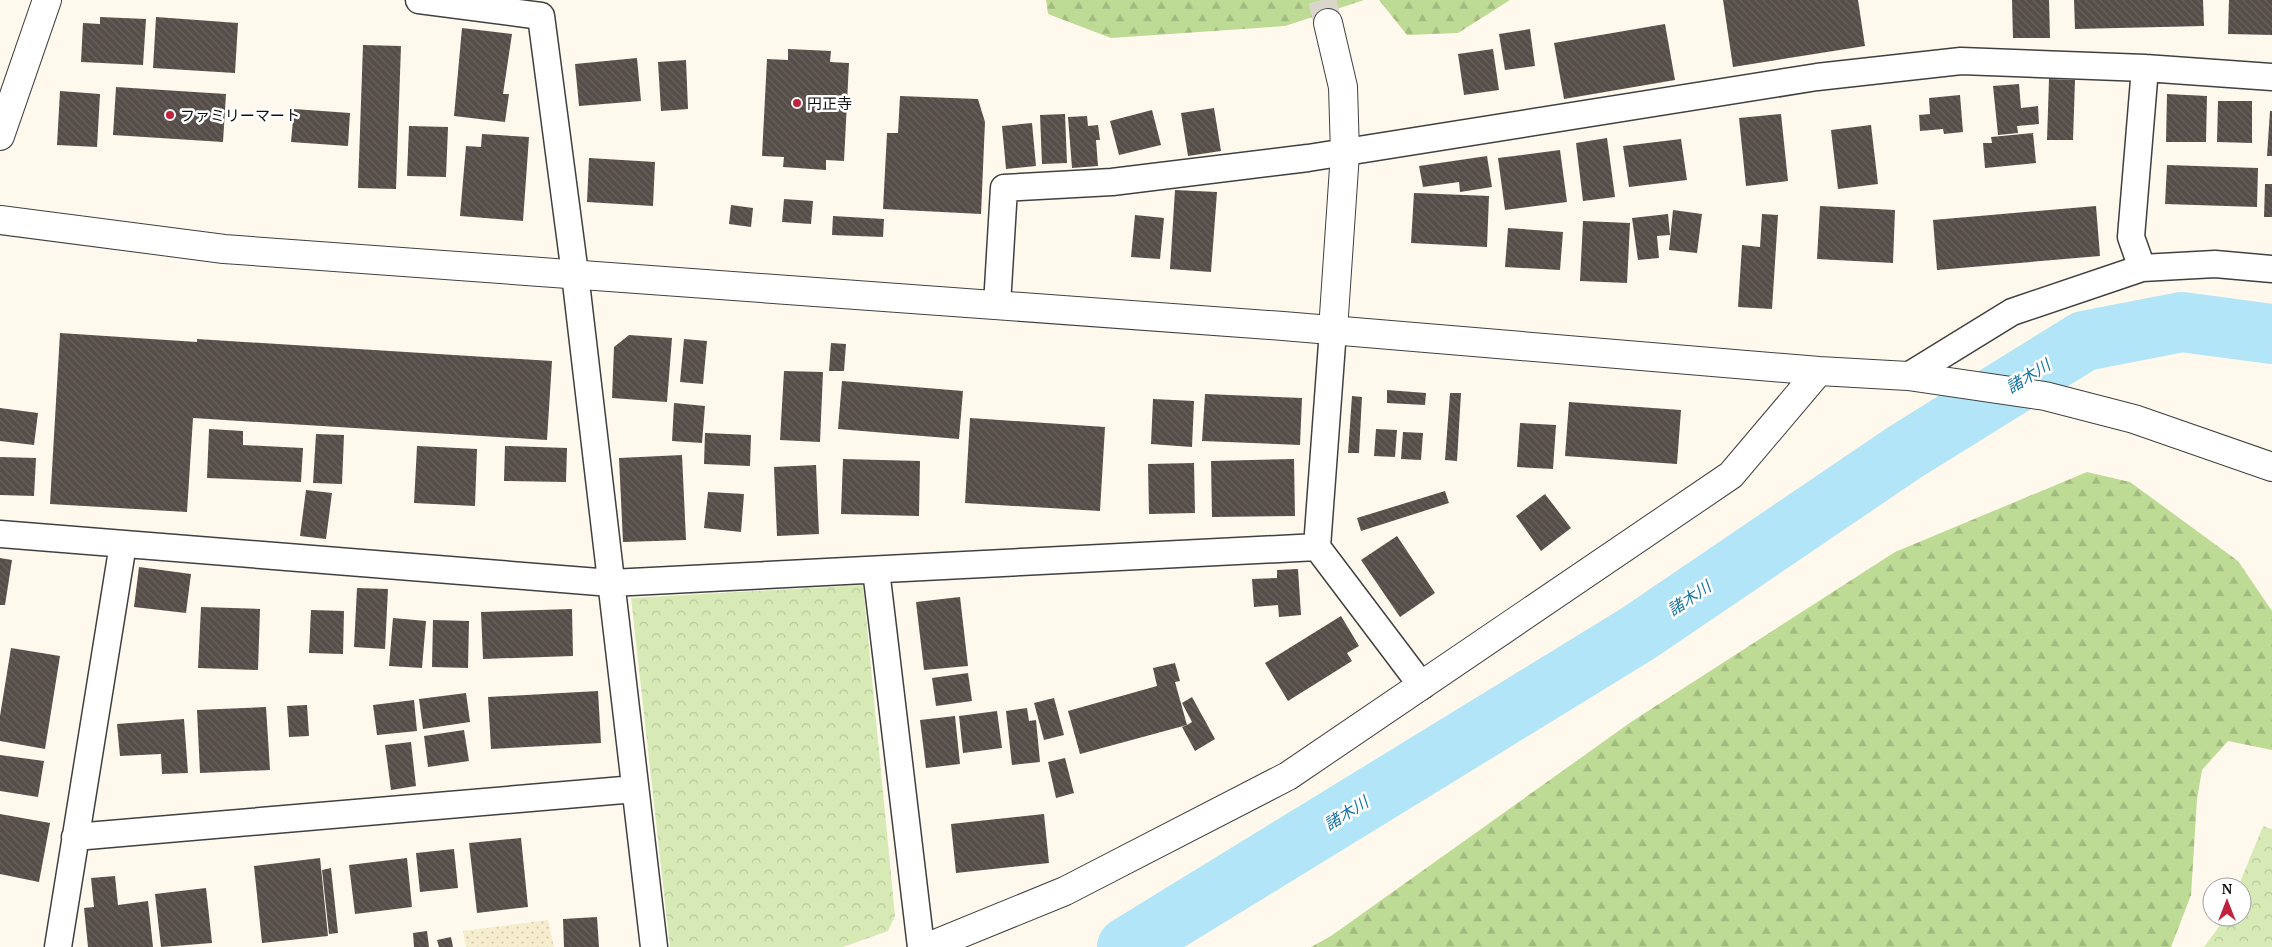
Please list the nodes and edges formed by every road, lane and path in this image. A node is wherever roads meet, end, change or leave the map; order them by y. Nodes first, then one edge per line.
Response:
1 (47, 0) edge
2 (418, 0) edge
3 (541, 8) edge
4 (1328, 22) tunnel mouth
5 (2146, 68) junction
6 (2272, 77) edge
7 (0, 136) edge
8 (1345, 154) junction
9 (0, 220) edge
10 (2142, 268) junction
11 (2272, 269) edge
12 (575, 274) junction
13 (997, 305) junction
14 (1333, 330) junction
15 (1819, 371) junction
16 (1908, 376) junction
17 (2272, 468) edge
18 (0, 534) edge
19 (123, 544) junction
20 (1317, 547) junction
21 (876, 570) junction
22 (611, 583) junction
23 (1422, 686) junction
24 (635, 789) junction
25 (75, 837) junction
26 (58, 947) edge
27 (654, 947) edge
28 (921, 947) edge
29 (928, 947) edge

1 - 7 street
2 - 3 street
3 - 12 street
4 - 8 street
5 - 6 street
5 - 8 street
5 - 10 street
8 - 13 street
8 - 14 street
9 - 12 street
10 - 11 street
10 - 16 street
12 - 13 street
12 - 22 street
13 - 14 street
14 - 15 street
14 - 20 street
15 - 16 street
15 - 23 street
16 - 17 street
18 - 19 street
19 - 22 street
19 - 25 street
20 - 21 street
20 - 23 street
21 - 22 street
21 - 28 street
22 - 24 street
23 - 29 street
24 - 25 street
24 - 27 street
25 - 26 street

